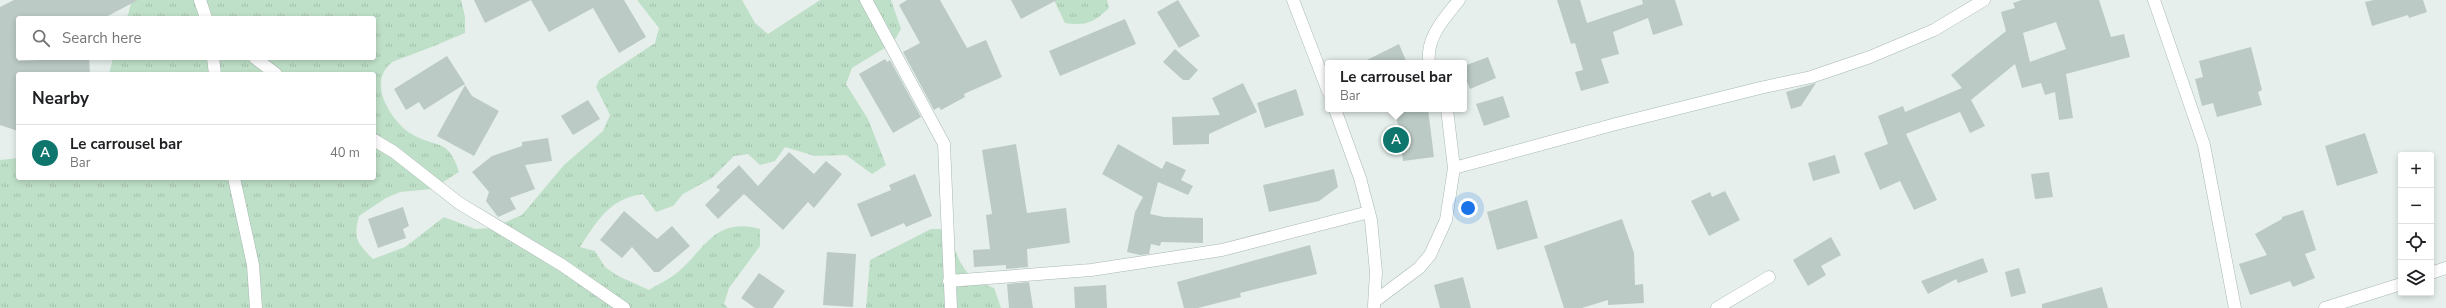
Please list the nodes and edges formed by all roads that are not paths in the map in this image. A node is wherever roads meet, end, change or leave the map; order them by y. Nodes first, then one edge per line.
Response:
1 (200, 0) edge
2 (866, 0) edge
3 (1293, 0) edge
4 (1460, 0) edge
5 (1984, 0) edge
6 (2154, 0) edge
7 (205, 16) edge
8 (213, 60) edge
9 (258, 60) edge
10 (1429, 60) edge
11 (215, 72) edge
12 (273, 72) edge
13 (1325, 83) edge
14 (1336, 112) edge
15 (1447, 112) edge
16 (376, 141) edge
17 (1454, 168) junction
18 (234, 180) edge
19 (1369, 212) junction
20 (2446, 268) edge
21 (2434, 273) edge
22 (1769, 277) dead end
23 (949, 281) junction
24 (2398, 285) edge
25 (1375, 304) edge
26 (256, 308) edge
27 (624, 308) edge
28 (952, 308) edge
29 (1716, 308) edge
30 (2235, 308) edge
31 (2324, 308) edge

1 - 7 street
2 - 23 street
3 - 13 street
4 - 10 street
5 - 17 street
6 - 30 street
8 - 11 street
9 - 12 street
14 - 19 street
15 - 17 street
16 - 27 street
17 - 25 street
18 - 26 street
19 - 23 street
19 - 25 street
20 - 21 street
22 - 29 street
23 - 28 street
24 - 31 street

